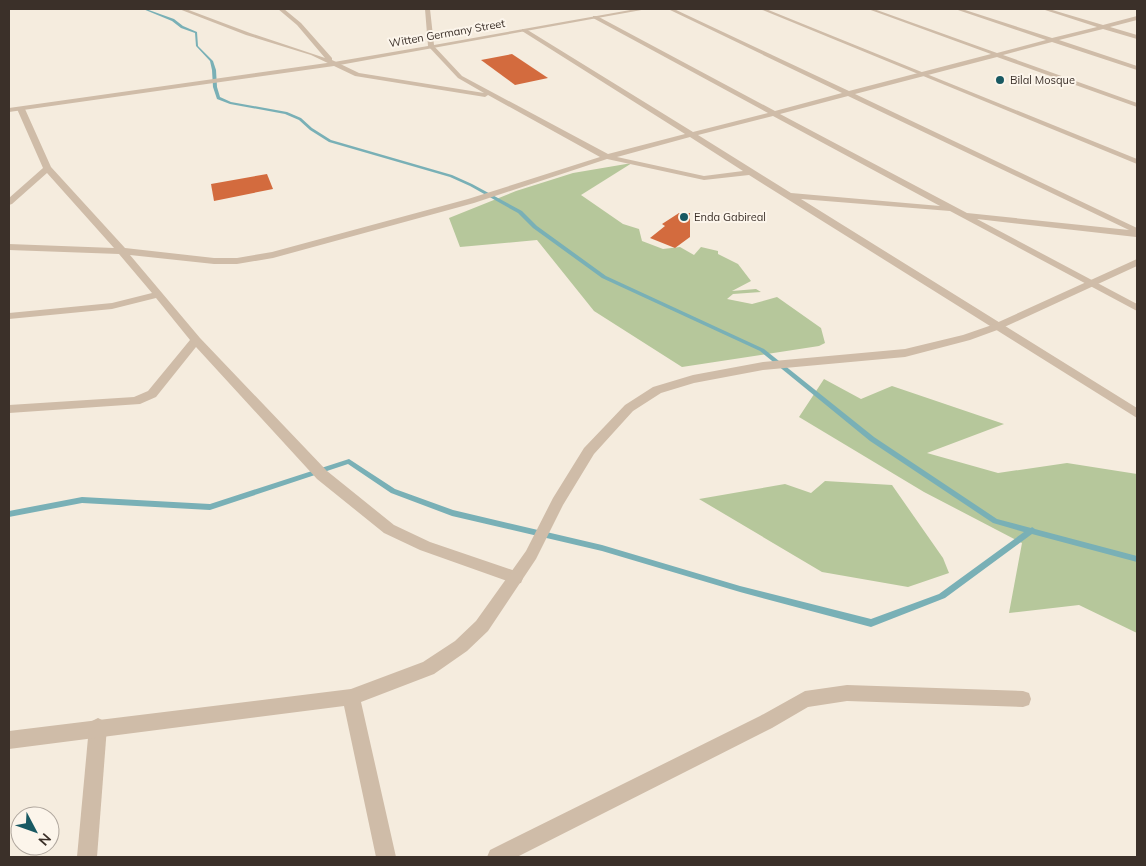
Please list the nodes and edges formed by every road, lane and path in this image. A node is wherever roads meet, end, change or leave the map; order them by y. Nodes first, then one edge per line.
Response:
1 (182, 9) edge
2 (281, 9) edge
3 (427, 9) edge
4 (644, 9) edge
5 (670, 9) edge
6 (762, 9) edge
7 (776, 9) edge
8 (870, 9) edge
9 (958, 9) edge
10 (1049, 9) edge
11 (595, 17) junction
12 (1137, 18) edge
13 (1104, 27) junction
14 (524, 30) junction
15 (1137, 37) edge
16 (1053, 40) junction
17 (430, 46) junction
18 (998, 54) junction
19 (334, 64) junction
20 (1137, 68) edge
21 (931, 72) junction
22 (922, 74) junction
23 (849, 93) junction
24 (496, 97) junction
25 (1137, 105) edge
26 (21, 109) junction
27 (9, 110) edge
28 (774, 113) junction
29 (1069, 127) junction
30 (1059, 130) junction
31 (691, 134) junction
32 (1137, 155) edge
33 (607, 157) junction
34 (1137, 162) edge
35 (47, 168) junction
36 (750, 172) junction
37 (787, 196) junction
38 (9, 202) edge
39 (953, 210) junction
40 (962, 214) junction
41 (1137, 232) edge
42 (9, 247) edge
43 (122, 251) junction
44 (1137, 262) edge
45 (1091, 283) junction
46 (157, 295) junction
47 (1137, 308) edge
48 (9, 316) edge
49 (996, 327) junction
50 (196, 340) junction
51 (9, 409) edge
52 (1137, 414) edge
53 (516, 578) junction
54 (351, 697) junction
55 (1023, 699) dead end
56 (98, 727) junction
57 (9, 740) edge
58 (87, 857) edge
59 (386, 857) edge
60 (497, 857) edge

1 - 19 street
2 - 19 street
3 - 17 street
4 - 11 street, Witten Germany Street
5 - 23 street
6 - 22 street
7 - 21 street
8 - 18 street
9 - 16 street
10 - 13 street
11 - 14 street, Witten Germany Street
11 - 28 street
12 - 13 street
13 - 15 street
13 - 16 street
14 - 17 street, Witten Germany Street
14 - 31 street
16 - 18 street
16 - 20 street
17 - 19 street, Witten Germany Street
17 - 24 street
18 - 21 street
18 - 25 street
19 - 24 street
19 - 26 street, Witten Germany Street
21 - 22 street
21 - 29 street
22 - 23 street
22 - 30 street
23 - 28 street
23 - 41 street
24 - 33 street
26 - 27 street, Witten Germany Street
26 - 35 street
28 - 31 street
28 - 39 street
29 - 30 street
29 - 32 street
30 - 34 street
31 - 33 street
31 - 36 street
33 - 36 street
33 - 43 street
35 - 38 street
35 - 43 street
36 - 37 street
37 - 39 street
37 - 49 street
39 - 40 street
40 - 41 street
40 - 45 street
42 - 43 street
43 - 46 street
44 - 45 street
45 - 47 street
45 - 49 street
46 - 48 street
46 - 50 street
49 - 52 street
49 - 53 street
50 - 51 street
50 - 53 street
53 - 54 street
54 - 56 street
54 - 59 street
55 - 60 street
56 - 57 street
56 - 58 street

